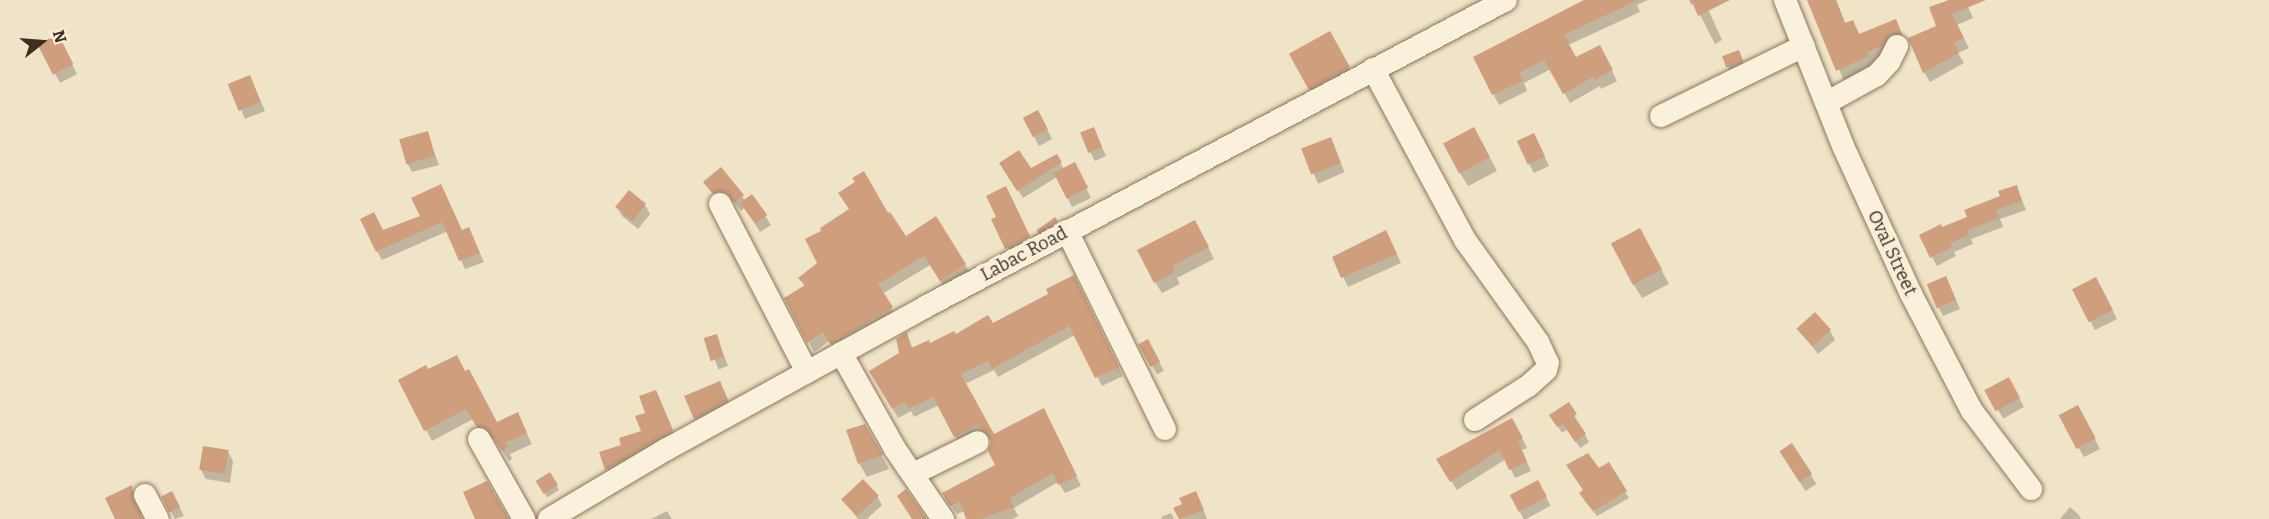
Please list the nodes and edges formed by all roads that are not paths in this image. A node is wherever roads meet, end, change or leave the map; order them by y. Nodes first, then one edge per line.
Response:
1 (1506, 0) edge
2 (1785, 0) edge
3 (1804, 46) junction
4 (1897, 46) dead end
5 (1373, 69) junction
6 (1826, 103) junction
7 (1662, 116) dead end
8 (720, 204) dead end
9 (1068, 231) junction
10 (842, 353) junction
11 (807, 372) junction
12 (1475, 420) dead end
13 (1165, 429) dead end
14 (479, 439) dead end
15 (978, 442) dead end
16 (914, 474) junction
17 (2031, 489) dead end
18 (145, 495) dead end
19 (158, 519) edge
20 (524, 519) edge
21 (549, 519) edge
22 (943, 519) edge

1 - 5 street, Labac Road
2 - 3 street, Oval Street
3 - 6 street, Oval Street
3 - 7 street
4 - 6 street
5 - 9 street, Labac Road
5 - 12 street
6 - 17 street, Oval Street
8 - 11 street
9 - 10 street, Labac Road
9 - 13 street
10 - 11 street, Labac Road
10 - 16 street
11 - 21 street, Labac Road
14 - 20 street
15 - 16 street
16 - 22 street
18 - 19 street

